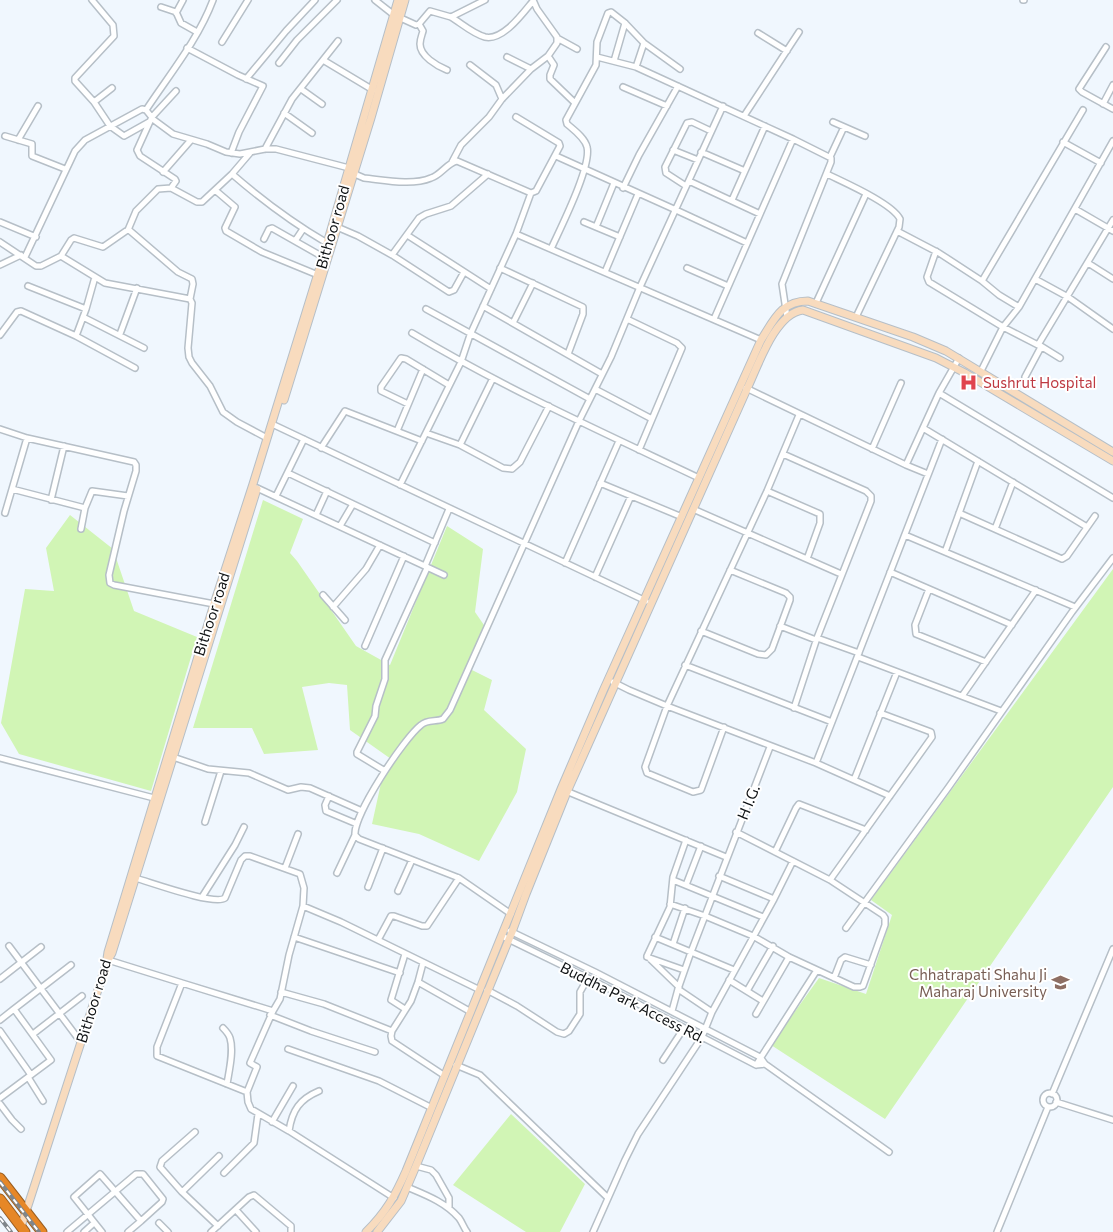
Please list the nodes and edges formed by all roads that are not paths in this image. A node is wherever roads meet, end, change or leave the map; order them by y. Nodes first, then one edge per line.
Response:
1 (92, 0) edge
2 (184, 0) edge
3 (213, 0) edge
4 (248, 0) edge
5 (315, 0) edge
6 (337, 0) edge
7 (375, 0) edge
8 (398, 0) edge
9 (405, 0) edge
10 (485, 0) edge
11 (533, 0) edge
12 (161, 7) dead end
13 (176, 13) junction
14 (397, 16) junction
15 (450, 17) junction
16 (625, 23) junction
17 (419, 24) junction
18 (197, 32) junction
19 (799, 32) dead end
20 (758, 34) dead end
21 (557, 38) junction
22 (338, 41) dead end
23 (222, 42) dead end
24 (644, 44) junction
25 (1106, 47) dead end
26 (187, 48) junction
27 (578, 49) dead end
28 (787, 51) junction
29 (548, 56) junction
30 (507, 57) dead end
31 (597, 57) junction
32 (323, 60) junction
33 (614, 61) junction
34 (279, 63) dead end
35 (470, 65) dead end
36 (636, 67) junction
37 (531, 69) junction
38 (680, 69) dead end
39 (447, 70) dead end
40 (246, 79) junction
41 (1113, 85) edge
42 (678, 86) junction
43 (623, 87) dead end
44 (112, 88) dead end
45 (301, 89) junction
46 (373, 90) junction
47 (176, 91) dead end
48 (502, 100) junction
49 (94, 102) junction
50 (576, 103) junction
51 (322, 104) dead end
52 (1103, 104) junction
53 (38, 106) dead end
54 (666, 106) junction
55 (723, 106) junction
56 (1113, 109) edge
57 (146, 110) junction
58 (1083, 110) dead end
59 (284, 113) junction
60 (744, 116) junction
61 (516, 117) dead end
62 (150, 120) junction
63 (833, 122) dead end
64 (110, 126) junction
65 (765, 126) junction
66 (844, 127) junction
67 (711, 131) junction
68 (312, 133) dead end
69 (5, 136) dead end
70 (865, 136) dead end
71 (793, 139) junction
72 (18, 140) junction
73 (191, 140) junction
74 (1063, 142) junction
75 (1113, 142) edge
76 (265, 149) junction
77 (673, 150) junction
78 (702, 152) junction
79 (231, 153) junction
80 (250, 153) junction
81 (556, 156) junction
82 (830, 158) junction
83 (698, 160) junction
84 (452, 162) junction
85 (1101, 163) junction
86 (65, 169) junction
87 (351, 170) junction
88 (584, 170) junction
89 (745, 171) junction
90 (163, 172) junction
91 (232, 174) junction
92 (488, 174) junction
93 (827, 174) junction
94 (614, 183) junction
95 (688, 183) junction
96 (170, 188) junction
97 (623, 188) junction
98 (215, 190) junction
99 (531, 193) junction
100 (638, 194) junction
101 (866, 194) junction
102 (732, 200) junction
103 (1076, 208) junction
104 (676, 210) junction
105 (760, 214) junction
106 (1113, 220) edge
107 (0, 222) edge
108 (584, 222) dead end
109 (338, 227) junction
110 (596, 227) junction
111 (303, 229) junction
112 (128, 230) junction
113 (1111, 230) edge
114 (897, 231) junction
115 (516, 234) junction
116 (407, 235) junction
117 (36, 237) junction
118 (620, 237) junction
119 (264, 239) dead end
120 (295, 241) junction
121 (0, 242) edge
122 (327, 243) junction
123 (747, 244) junction
124 (551, 249) junction
125 (936, 251) junction
126 (392, 255) junction
127 (23, 256) junction
128 (61, 256) junction
129 (323, 257) junction
130 (1088, 263) junction
131 (0, 265) edge
132 (500, 268) junction
133 (687, 268) dead end
134 (464, 272) junction
135 (605, 272) junction
136 (318, 275) junction
137 (95, 277) junction
138 (1113, 278) edge
139 (1035, 279) junction
140 (982, 281) junction
141 (533, 283) junction
142 (28, 286) dead end
143 (728, 286) junction
144 (640, 287) junction
145 (136, 288) junction
146 (491, 289) junction
147 (1068, 297) junction
148 (190, 299) junction
149 (816, 303) junction
150 (483, 306) junction
151 (784, 307) junction
152 (1020, 307) junction
153 (86, 309) junction
154 (426, 309) dead end
155 (83, 317) junction
156 (786, 317) junction
157 (856, 317) junction
158 (626, 319) junction
159 (714, 319) junction
160 (513, 323) junction
161 (1003, 327) junction
162 (1113, 329) edge
163 (412, 333) dead end
164 (120, 334) junction
165 (0, 335) edge
166 (470, 335) junction
167 (76, 336) junction
168 (761, 340) junction
169 (1040, 346) junction
170 (144, 348) dead end
171 (568, 354) junction
172 (958, 358) junction
173 (1060, 358) dead end
174 (461, 362) junction
175 (954, 367) junction
176 (136, 368) dead end
177 (423, 369) junction
178 (981, 371) junction
179 (602, 374) junction
180 (1025, 377) dead end
181 (493, 378) junction
182 (901, 382) dead end
183 (449, 386) junction
184 (744, 387) junction
185 (594, 389) junction
186 (939, 393) junction
187 (590, 399) junction
188 (408, 404) junction
189 (549, 406) junction
190 (799, 414) junction
191 (652, 419) junction
192 (579, 421) junction
193 (274, 425) junction
194 (923, 428) junction
195 (0, 430) edge
196 (397, 431) junction
197 (426, 433) junction
198 (27, 438) junction
199 (268, 438) junction
200 (304, 439) junction
201 (942, 439) junction
202 (619, 440) junction
203 (422, 441) junction
204 (460, 445) junction
205 (64, 446) junction
206 (321, 448) junction
207 (872, 449) junction
208 (639, 450) junction
209 (1113, 452) edge
210 (783, 454) junction
211 (978, 461) junction
212 (1113, 461) edge
213 (906, 465) junction
214 (288, 472) junction
215 (928, 474) junction
216 (698, 478) junction
217 (1013, 482) junction
218 (600, 483) junction
219 (400, 485) junction
220 (257, 488) junction
221 (12, 489) junction
222 (327, 491) junction
223 (766, 491) junction
224 (128, 496) junction
225 (276, 496) junction
226 (631, 496) junction
227 (1113, 498) edge
228 (51, 500) junction
229 (353, 504) junction
230 (84, 508) junction
231 (449, 509) junction
232 (693, 510) junction
233 (5, 513) dead end
234 (960, 513) junction
235 (316, 515) junction
236 (1095, 516) dead end
237 (682, 517) junction
238 (340, 526) junction
239 (1087, 527) junction
240 (80, 529) dead end
241 (995, 529) junction
242 (747, 533) junction
243 (905, 535) junction
244 (435, 543) junction
245 (524, 544) junction
246 (380, 545) junction
247 (946, 552) junction
248 (404, 556) junction
249 (1113, 558) edge
250 (806, 559) junction
251 (565, 563) junction
252 (426, 567) junction
253 (730, 570) junction
254 (890, 572) junction
255 (841, 574) junction
256 (444, 575) dead end
257 (595, 577) junction
258 (929, 589) junction
259 (1036, 590) junction
260 (323, 595) dead end
261 (648, 602) junction
262 (214, 604) junction
263 (334, 607) junction
264 (1075, 607) junction
265 (345, 620) dead end
266 (1012, 625) junction
267 (780, 626) junction
268 (701, 631) junction
269 (817, 639) junction
270 (365, 646) dead end
271 (858, 655) junction
272 (986, 662) junction
273 (685, 665) junction
274 (896, 672) junction
275 (609, 678) junction
276 (616, 683) junction
277 (962, 696) junction
278 (667, 706) junction
279 (794, 708) junction
280 (1001, 711) junction
281 (880, 713) junction
282 (832, 722) junction
283 (724, 727) junction
284 (770, 747) junction
285 (173, 757) junction
286 (0, 758) edge
287 (816, 764) junction
288 (221, 771) junction
289 (385, 771) junction
290 (854, 780) junction
291 (564, 790) junction
292 (329, 796) junction
293 (890, 796) junction
294 (154, 798) junction
295 (362, 811) junction
296 (205, 822) dead end
297 (357, 824) junction
298 (244, 827) dead end
299 (866, 830) junction
300 (736, 832) junction
301 (298, 834) dead end
302 (356, 835) junction
303 (686, 840) junction
304 (701, 846) junction
305 (383, 848) junction
306 (775, 852) junction
307 (726, 857) junction
308 (412, 860) junction
309 (793, 861) junction
310 (285, 868) junction
311 (337, 873) dead end
312 (719, 876) junction
313 (135, 878) junction
314 (459, 878) junction
315 (673, 880) junction
316 (830, 880) junction
317 (686, 885) junction
318 (368, 887) dead end
319 (398, 891) dead end
320 (712, 896) junction
321 (202, 897) junction
322 (774, 899) junction
323 (864, 902) junction
324 (670, 904) junction
325 (303, 906) junction
326 (684, 908) junction
327 (510, 914) junction
328 (705, 916) junction
329 (763, 917) junction
330 (846, 928) dead end
331 (503, 932) junction
332 (511, 936) junction
333 (753, 936) junction
334 (294, 937) junction
335 (656, 937) junction
336 (378, 940) junction
337 (673, 944) junction
338 (9, 946) dead end
339 (772, 946) junction
340 (41, 947) dead end
341 (1113, 949) edge
342 (691, 952) junction
343 (405, 954) junction
344 (647, 956) junction
345 (789, 957) junction
346 (22, 962) junction
347 (423, 962) junction
348 (107, 963) junction
349 (71, 965) dead end
350 (871, 965) junction
351 (684, 970) junction
352 (734, 970) junction
353 (817, 970) junction
354 (400, 973) junction
355 (588, 978) junction
356 (834, 978) junction
357 (0, 979) edge
358 (729, 980) junction
359 (182, 982) junction
360 (418, 982) junction
361 (41, 988) junction
362 (678, 988) junction
363 (484, 990) junction
364 (746, 991) junction
365 (281, 992) junction
366 (82, 996) dead end
367 (763, 1002) junction
368 (14, 1009) junction
369 (405, 1009) junction
370 (672, 1011) junction
371 (471, 1012) junction
372 (712, 1012) junction
373 (272, 1013) junction
374 (59, 1014) junction
375 (756, 1014) dead end
376 (0, 1020) edge
377 (223, 1028) dead end
378 (684, 1028) junction
379 (705, 1030) junction
380 (0, 1031) edge
381 (392, 1031) junction
382 (33, 1034) junction
383 (702, 1037) junction
384 (80, 1041) junction
385 (288, 1049) dead end
386 (375, 1052) dead end
387 (760, 1057) junction
388 (663, 1060) dead end
389 (454, 1064) junction
390 (765, 1064) junction
391 (756, 1065) junction
392 (30, 1076) junction
393 (445, 1076) junction
394 (227, 1084) junction
395 (293, 1086) dead end
396 (320, 1091) dead end
397 (247, 1092) junction
398 (1052, 1094) junction
399 (0, 1098) edge
400 (43, 1101) dead end
401 (1056, 1102) junction
402 (0, 1104) edge
403 (1048, 1107) junction
404 (432, 1108) junction
405 (258, 1114) junction
406 (1113, 1120) edge
407 (272, 1122) junction
408 (21, 1129) dead end
409 (289, 1131) junction
410 (195, 1132) dead end
411 (889, 1152) dead end
412 (219, 1156) dead end
413 (416, 1166) junction
414 (224, 1173) dead end
415 (0, 1178) edge
416 (407, 1187) junction
417 (115, 1192) junction
418 (182, 1192) junction
419 (394, 1198) junction
420 (608, 1198) junction
421 (0, 1199) edge
422 (449, 1208) junction
423 (236, 1210) junction
424 (26, 1211) junction
425 (88, 1216) junction
426 (141, 1221) junction
427 (94, 1223) junction
428 (160, 1223) dead end
429 (218, 1226) junction
430 (23, 1229) edge
431 (42, 1232) edge
432 (67, 1232) edge
433 (84, 1232) edge
434 (102, 1232) edge
435 (128, 1232) edge
436 (168, 1232) edge
437 (211, 1232) edge
438 (256, 1232) edge
439 (291, 1232) edge
440 (366, 1232) edge
441 (377, 1232) edge
442 (467, 1232) edge
443 (593, 1232) edge
444 (997, 1232) edge

1 - 49 street
2 - 13 street
3 - 18 street
4 - 23 street
5 - 40 street
6 - 34 street
7 - 14 street
8 - 14 street, Bithoor road
9 - 14 street
10 - 15 street
11 - 15 street
11 - 21 street
12 - 13 street
13 - 18 street
14 - 17 street
14 - 46 street, Bithoor road
14 - 87 street
15 - 17 street
16 - 24 street
16 - 31 street
16 - 33 street
17 - 39 street
18 - 26 street
19 - 28 street
20 - 28 street
21 - 27 street
21 - 29 street
22 - 32 street
24 - 36 street
24 - 38 street
25 - 52 street
26 - 40 street
26 - 57 street
28 - 60 street
29 - 37 street
29 - 50 street
30 - 37 street
31 - 33 street
31 - 50 street
32 - 45 street
32 - 46 street
33 - 36 street
35 - 48 street
36 - 42 street
37 - 48 street
40 - 79 street
41 - 52 street
42 - 54 street
42 - 55 street
43 - 54 street
44 - 49 street
45 - 51 street
45 - 59 street
46 - 87 street, Bithoor road
47 - 62 street
48 - 84 street
49 - 64 street
50 - 88 street
52 - 56 street
53 - 72 street
54 - 97 street
55 - 60 street
55 - 67 street
57 - 62 street
57 - 64 street
58 - 74 street
59 - 68 street
59 - 76 street
60 - 65 street
61 - 81 street
62 - 64 street
62 - 73 street
62 - 90 street
63 - 66 street
64 - 86 street
65 - 71 street
65 - 89 street
66 - 70 street
66 - 82 street
67 - 77 street
67 - 78 street
69 - 72 street
71 - 82 street
71 - 105 street
72 - 86 street
73 - 79 street
73 - 90 street
74 - 85 street
74 - 140 street
75 - 85 street
76 - 80 street
76 - 87 street
77 - 83 street
77 - 95 street
78 - 83 street
78 - 89 street
79 - 80 street
80 - 91 street
81 - 88 street
81 - 99 street
82 - 93 street
83 - 95 street
84 - 87 street
84 - 92 street
85 - 103 street
86 - 117 street
87 - 109 street
87 - 122 street, Bithoor road
88 - 94 street
88 - 124 street
89 - 102 street
90 - 96 street
91 - 98 street
91 - 111 street
92 - 99 street
92 - 116 street
93 - 101 street
93 - 151 street
94 - 97 street
94 - 110 street
95 - 102 street
95 - 104 street
96 - 98 street
96 - 112 street
97 - 100 street
98 - 136 street
99 - 115 street
100 - 104 street
100 - 118 street
101 - 114 street
101 - 149 street
102 - 105 street
103 - 113 street
103 - 139 street
104 - 123 street
104 - 144 street
105 - 123 street
106 - 113 street
107 - 117 street
108 - 110 street
109 - 126 street
109 - 193 street
110 - 118 street
111 - 120 street
111 - 122 street
112 - 128 street
112 - 148 street
113 - 130 street
114 - 125 street
114 - 157 street
115 - 124 street
115 - 132 street
116 - 126 street
116 - 134 street
117 - 127 street
118 - 135 street
119 - 120 street
120 - 129 street
121 - 127 street
122 - 129 street, Bithoor road
123 - 143 street
124 - 135 street
125 - 140 street
125 - 161 street
126 - 134 street
127 - 128 street
127 - 131 street
128 - 137 street
129 - 136 street, Bithoor road
130 - 138 street
130 - 147 street
132 - 141 street
132 - 146 street
133 - 143 street
134 - 146 street
135 - 144 street
136 - 193 street, Bithoor road
137 - 145 street
137 - 153 street
139 - 147 street
139 - 152 street
140 - 152 street
141 - 160 street
141 - 171 street
142 - 153 street
143 - 159 street
144 - 158 street
144 - 159 street
145 - 148 street
145 - 164 street
146 - 150 street
147 - 162 street
147 - 169 street
148 - 199 street
149 - 151 street
149 - 157 street
150 - 160 street
150 - 166 street
151 - 156 street
151 - 168 street
152 - 161 street
153 - 155 street
154 - 166 street
155 - 164 street
155 - 167 street
156 - 175 street
156 - 184 street
157 - 172 street
158 - 179 street
158 - 191 street
159 - 168 street
160 - 171 street
161 - 169 street
161 - 178 street
163 - 174 street
164 - 170 street
165 - 167 street
166 - 174 street
166 - 187 street
167 - 176 street
168 - 184 street
169 - 173 street
169 - 180 street
171 - 179 street
172 - 175 street
172 - 178 street
174 - 181 street
174 - 183 street
175 - 186 street
175 - 212 street
177 - 183 street
177 - 188 street
177 - 188 street
178 - 209 street
179 - 185 street
181 - 189 street
181 - 204 street
182 - 207 street
183 - 197 street
184 - 190 street
184 - 216 street
184 - 232 street
185 - 187 street
185 - 191 street
186 - 194 street
186 - 227 street
187 - 192 street
188 - 196 street
189 - 192 street
189 - 204 street
190 - 207 street
190 - 210 street
191 - 208 street
192 - 202 street
192 - 245 street
193 - 199 street, Bithoor road
193 - 200 street
193 - 220 street
194 - 201 street
194 - 213 street
195 - 198 street
196 - 203 street
196 - 206 street
197 - 203 street
197 - 204 street
198 - 205 street
198 - 221 street
199 - 262 street, Bithoor road
200 - 206 street
200 - 214 street
201 - 211 street
201 - 215 street
202 - 208 street
202 - 218 street
203 - 219 street
205 - 224 street
205 - 228 street
206 - 219 street
207 - 213 street
208 - 216 street
210 - 223 street
210 - 255 street
211 - 217 street
211 - 234 street
213 - 215 street
214 - 222 street
214 - 225 street
215 - 243 street
216 - 237 street
217 - 239 street
217 - 241 street
218 - 226 street
218 - 251 street
219 - 231 street
220 - 225 street
220 - 285 street
221 - 228 street
221 - 233 street
222 - 229 street
222 - 235 street
223 - 242 street
223 - 250 street
224 - 230 street
224 - 262 street
225 - 235 street
226 - 237 street
226 - 257 street
228 - 230 street
229 - 238 street
229 - 244 street
230 - 240 street
231 - 244 street
231 - 245 street
232 - 242 street
232 - 261 street
234 - 241 street
234 - 247 street
235 - 238 street
236 - 239 street
237 - 261 street
238 - 246 street
239 - 241 street
242 - 250 street
242 - 253 street
243 - 247 street
243 - 254 street
244 - 252 street
245 - 251 street
245 - 289 street
246 - 248 street
246 - 263 street
247 - 259 street
248 - 252 street
248 - 270 street
249 - 264 street
250 - 255 street
251 - 257 street
252 - 256 street
252 - 289 street
253 - 267 street
253 - 268 street
254 - 258 street
254 - 271 street
255 - 269 street
257 - 261 street
258 - 266 street
258 - 272 street
259 - 264 street
259 - 266 street
260 - 263 street
261 - 275 street
261 - 276 street
262 - 294 street, Bithoor road
263 - 265 street
264 - 280 street
266 - 272 street
267 - 268 street
267 - 269 street
268 - 273 street
269 - 271 street
269 - 279 street
271 - 274 street
271 - 282 street
272 - 277 street
273 - 278 street
273 - 279 street
274 - 277 street
274 - 281 street
275 - 276 street
275 - 291 street
276 - 278 street
276 - 291 street
277 - 280 street
278 - 283 street
278 - 283 street
279 - 282 street
280 - 323 street
281 - 290 street
281 - 293 street
282 - 287 street
283 - 284 street
284 - 287 street
284 - 300 street, H I.G.
285 - 288 street
285 - 313 street
286 - 294 street
287 - 290 street
288 - 292 street
288 - 296 street
289 - 295 street
290 - 293 street
291 - 303 street
291 - 327 street
291 - 332 street
292 - 295 street
292 - 297 street
293 - 299 street
294 - 348 street, Bithoor road
295 - 297 street
297 - 302 street
298 - 321 street
299 - 306 street
299 - 316 street
300 - 306 street
300 - 307 street, H I.G.
301 - 310 street
302 - 305 street
302 - 311 street
303 - 304 street
303 - 315 street
304 - 307 street
304 - 317 street
305 - 308 street
305 - 318 street
306 - 309 street
307 - 312 street, H I.G.
308 - 314 street
308 - 319 street
309 - 316 street
309 - 322 street
310 - 321 street
310 - 325 street
312 - 320 street, H I.G.
312 - 322 street
313 - 321 street
313 - 348 street
314 - 327 street
314 - 336 street
315 - 317 street
315 - 324 street
316 - 323 street
317 - 320 street
320 - 328 street, H I.G.
320 - 329 street
322 - 329 street
323 - 330 street
323 - 350 street
324 - 326 street
324 - 335 street
325 - 334 street
325 - 336 street
326 - 328 street
326 - 337 street
327 - 331 street
328 - 333 street
328 - 342 street, H I.G.
329 - 333 street
331 - 332 street, Buddha Park Access Rd.
331 - 363 street
332 - 355 street, Buddha Park Access Rd.
332 - 363 street
332 - 370 street, Buddha Park Access Rd.
333 - 339 street
333 - 352 street
334 - 354 street
334 - 365 street
335 - 337 street
335 - 344 street
336 - 343 street
337 - 342 street
338 - 346 street
339 - 345 street
339 - 364 street
340 - 346 street
341 - 398 street
342 - 351 street, H I.G.
342 - 352 street
343 - 347 street
343 - 354 street
344 - 351 street
344 - 362 street
345 - 353 street
345 - 367 street
346 - 357 street
346 - 361 street
347 - 360 street
347 - 363 street
348 - 359 street
348 - 384 street, Bithoor road
349 - 361 street
350 - 356 street
350 - 356 street
351 - 362 street, H I.G.
352 - 358 street
353 - 356 street
353 - 387 street
354 - 369 street
355 - 363 street
355 - 378 street, Buddha Park Access Rd.
358 - 364 street
358 - 372 street
359 - 373 street
359 - 394 street
360 - 369 street
360 - 371 street
361 - 368 street
361 - 374 street
362 - 370 street, H I.G.
362 - 372 street
363 - 371 street
363 - 389 street
364 - 367 street
365 - 373 street
365 - 381 street
366 - 374 street
367 - 375 street
368 - 376 street
368 - 382 street
369 - 381 street
370 - 379 street, Buddha Park Access Rd.
371 - 389 street
372 - 379 street
373 - 386 street
373 - 397 street
374 - 382 street
374 - 384 street
377 - 394 street
378 - 383 street, Buddha Park Access Rd.
378 - 388 street
379 - 383 street
379 - 387 street, Buddha Park Access Rd.
380 - 392 street
381 - 393 street
382 - 392 street
383 - 391 street, Buddha Park Access Rd.
383 - 420 street
384 - 424 street, Bithoor road
385 - 404 street
387 - 390 street, Buddha Park Access Rd.
387 - 391 street
389 - 393 street
389 - 413 street
389 - 420 street
390 - 391 street
390 - 411 street, Buddha Park Access Rd.
392 - 399 street
392 - 400 street
393 - 404 street
394 - 397 street
395 - 407 street
396 - 409 street
397 - 405 street
398 - 401 street
398 - 403 street
401 - 403 street
401 - 406 street
402 - 408 street
403 - 444 street
404 - 419 street
405 - 407 street
405 - 414 street
407 - 409 street
409 - 419 street
410 - 418 street
412 - 418 street
413 - 416 street
413 - 422 street
415 - 424 highway
416 - 422 street
416 - 441 street
417 - 425 street
417 - 425 street
417 - 426 street
417 - 426 street
418 - 429 street
419 - 440 street
420 - 443 street
421 - 430 highway
422 - 442 street
423 - 429 street
423 - 438 street
423 - 439 street
424 - 430 street, Bithoor road
424 - 431 highway
425 - 427 street
425 - 432 street
426 - 435 street
427 - 433 street
427 - 434 street
428 - 436 street
429 - 437 street

